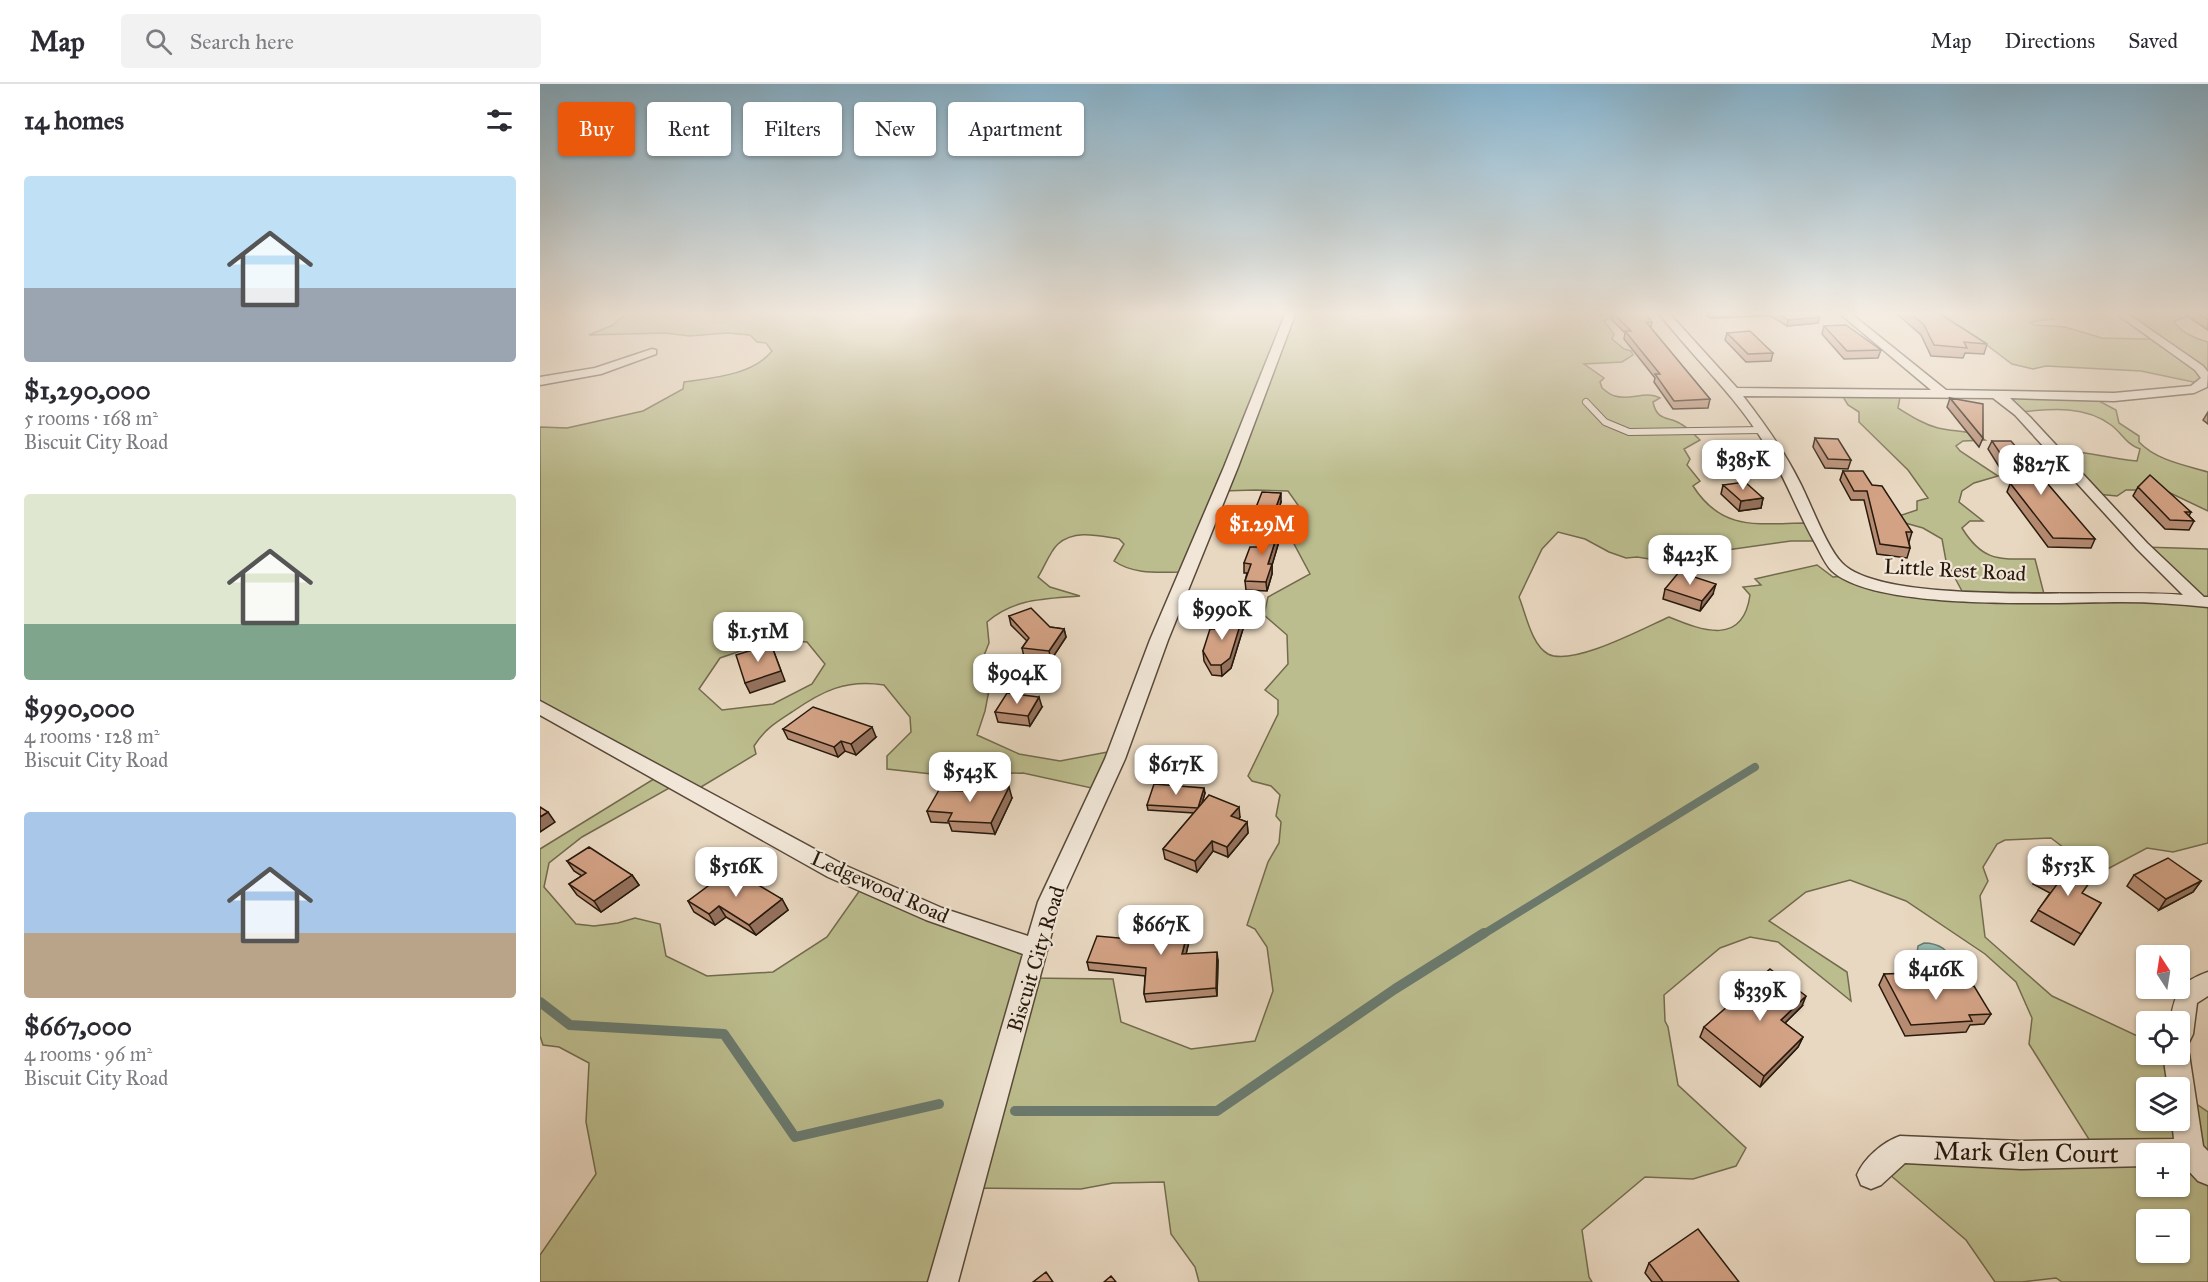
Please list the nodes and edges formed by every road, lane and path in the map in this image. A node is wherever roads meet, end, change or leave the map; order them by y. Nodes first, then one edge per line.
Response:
1 (611, 368) edge
2 (1269, 368) edge
3 (1713, 368) edge
4 (1911, 368) edge
5 (2199, 368) edge
6 (540, 381) edge
7 (1734, 392) junction
8 (1941, 392) junction
9 (1996, 394) junction
10 (1586, 402) dead end
11 (1762, 429) junction
12 (2204, 601) edge
13 (540, 707) edge
14 (1037, 949) junction
15 (2208, 982) edge
16 (2184, 1011) edge
17 (2178, 1065) edge
18 (2199, 1162) edge
19 (1871, 1175) dead end
20 (943, 1282) edge

1 - 6 street
2 - 14 street, Biscuit City Road
3 - 7 street, Little Rest Road
4 - 8 street
5 - 9 street
7 - 8 street
7 - 11 street, Little Rest Road
8 - 9 street
9 - 12 street
10 - 11 lane
11 - 12 street, Little Rest Road
13 - 14 street, Ledgewood Road
14 - 20 street, Biscuit City Road
15 - 16 street
17 - 18 street
18 - 19 street, Mark Glen Court

